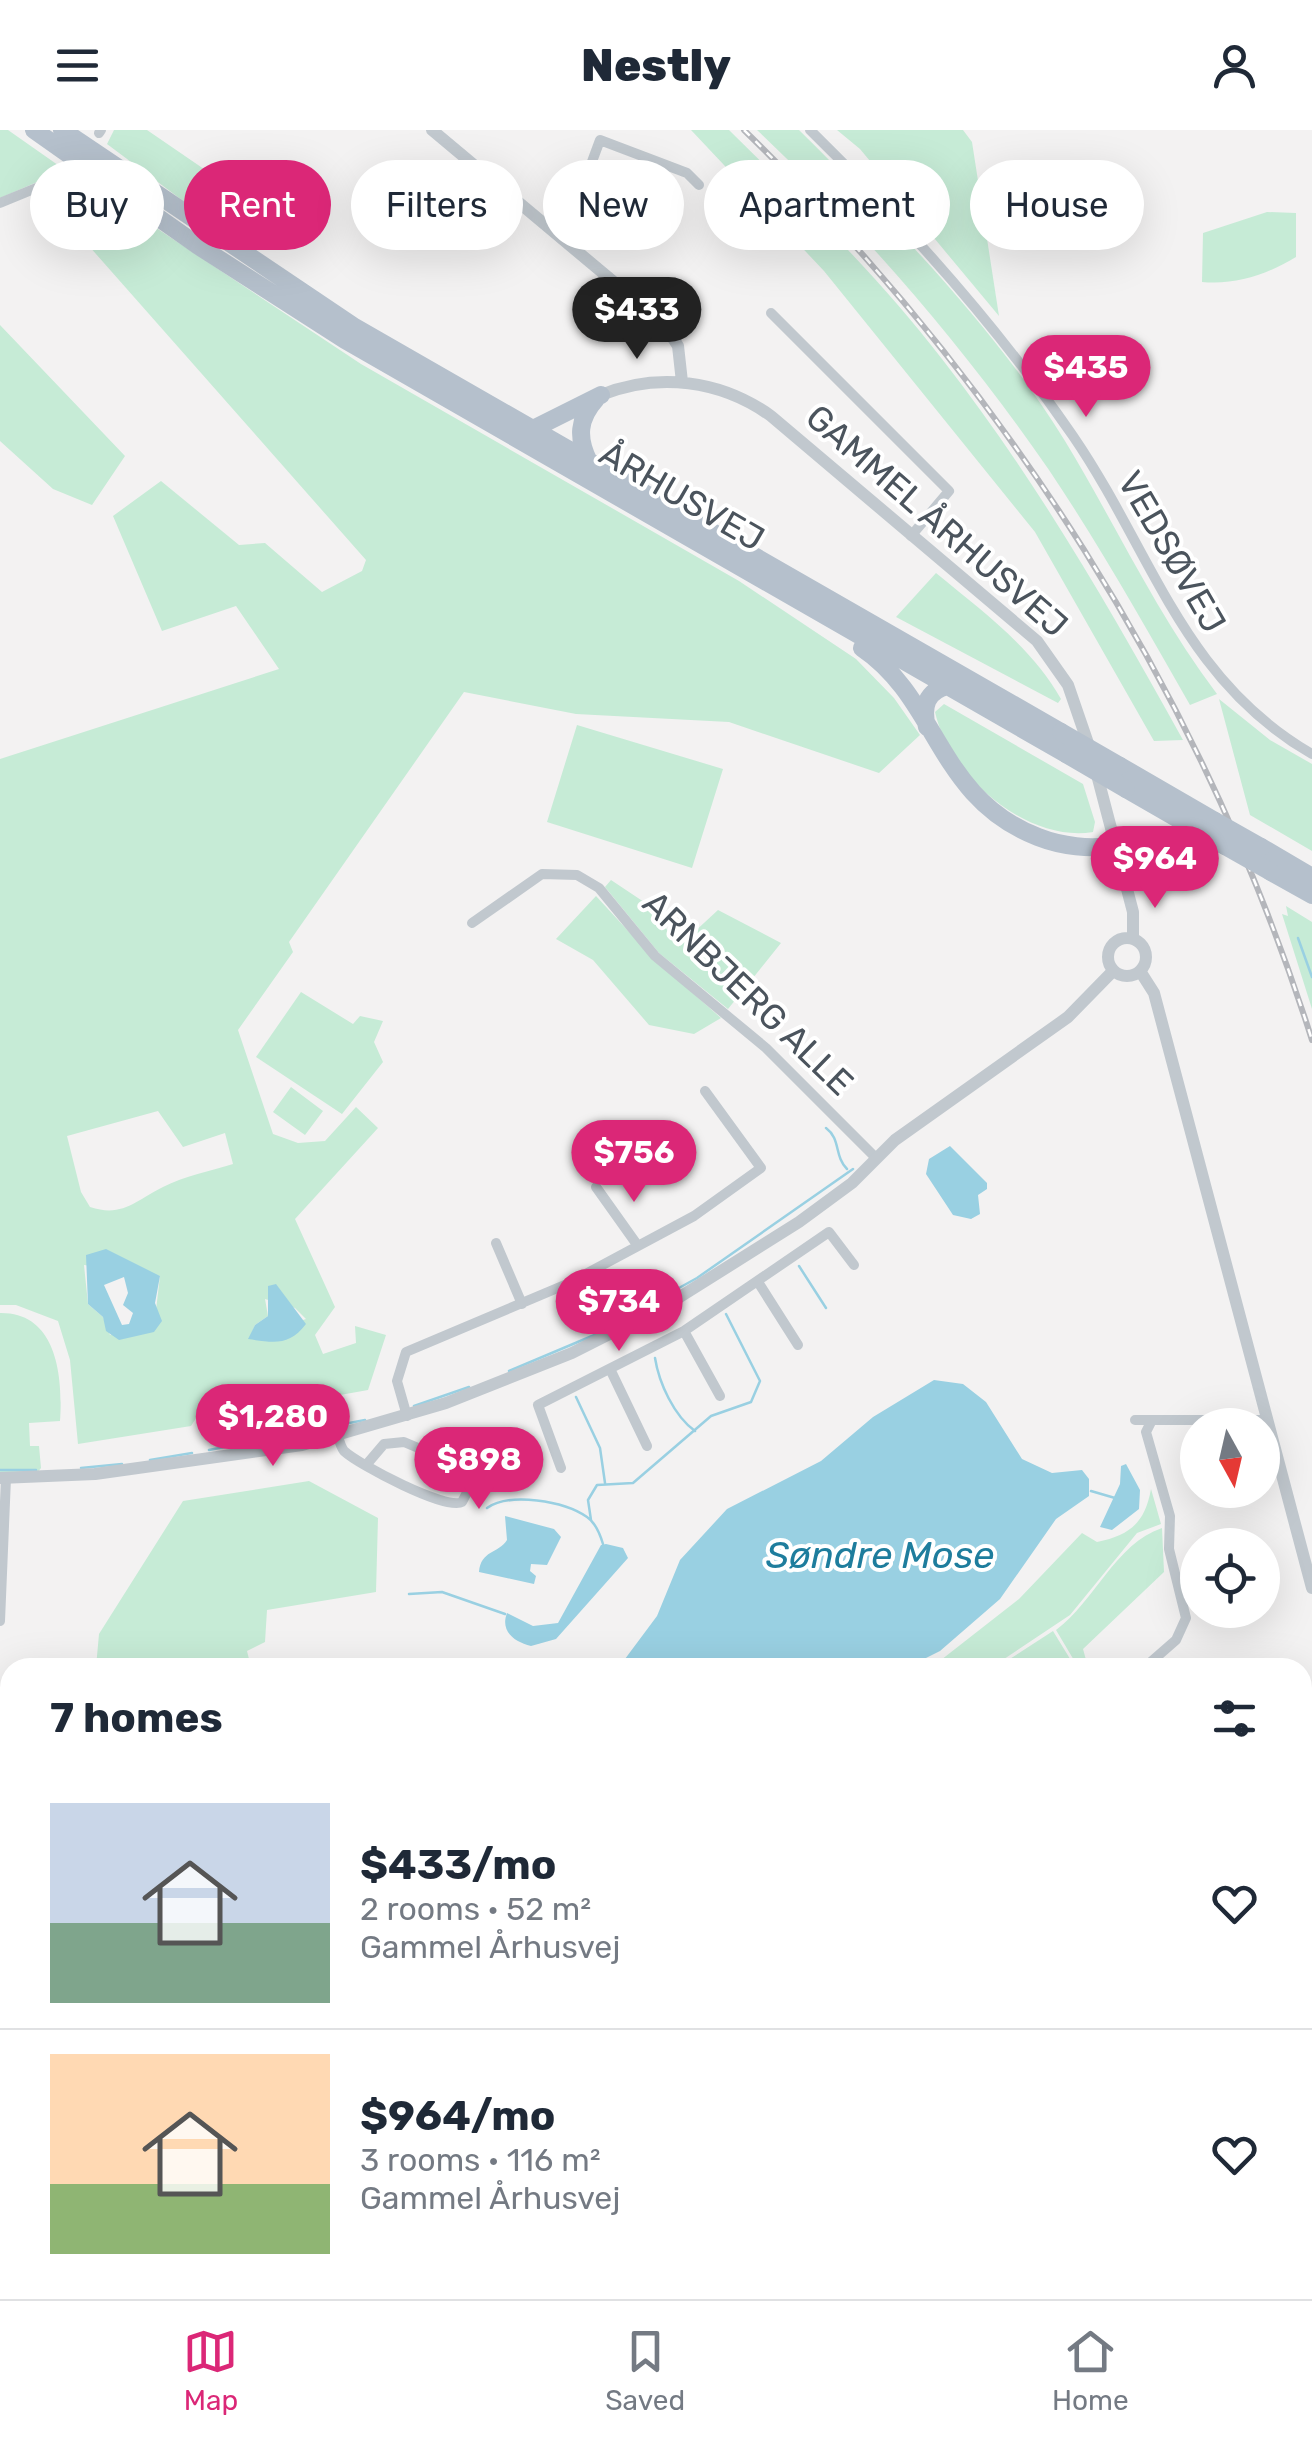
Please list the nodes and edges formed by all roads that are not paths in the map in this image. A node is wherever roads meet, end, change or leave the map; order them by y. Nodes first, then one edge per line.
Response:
1 (34, 130) edge
2 (62, 130) edge
3 (810, 130) edge
4 (437, 132) edge
5 (593, 160) edge
6 (653, 160) edge
7 (684, 172) edge
8 (698, 186) dead end
9 (30, 191) edge
10 (0, 204) edge
11 (543, 223) edge
12 (575, 250) edge
13 (771, 313) dead end
14 (682, 382) junction
15 (601, 395) junction
16 (533, 429) junction
17 (589, 462) junction
18 (912, 536) junction
19 (750, 572) junction
20 (948, 686) junction
21 (927, 728) junction
22 (1312, 754) edge
23 (1115, 845) junction
24 (1312, 877) edge
25 (1312, 895) edge
26 (472, 923) dead end
27 (1133, 939) junction
28 (1140, 970) junction
29 (1114, 971) junction
30 (705, 1091) dead end
31 (875, 1157) junction
32 (596, 1187) dead end
33 (792, 1226) junction
34 (496, 1243) dead end
35 (638, 1246) junction
36 (808, 1248) junction
37 (854, 1265) dead end
38 (758, 1282) junction
39 (522, 1304) junction
40 (684, 1332) junction
41 (798, 1346) dead end
42 (610, 1369) junction
43 (720, 1396) dead end
44 (1265, 1408) edge
45 (407, 1416) junction
46 (1135, 1420) dead end
47 (1152, 1420) junction
48 (1180, 1420) edge
49 (338, 1436) junction
50 (647, 1446) dead end
51 (367, 1464) junction
52 (1280, 1466) edge
53 (561, 1468) dead end
54 (3, 1478) edge
55 (1312, 1588) edge
56 (0, 1606) edge
57 (0, 1621) edge
58 (1155, 1658) edge

1 - 19 main road, ÅRHUSVEJ
2 - 16 main road, ÅRHUSVEJ
3 - 22 street, VEDSØVEJ
4 - 11 street
5 - 6 street
7 - 8 street
9 - 10 street
12 - 14 street
13 - 18 street
14 - 15 street, GAMMEL ÅRHUSVEJ
14 - 18 street, GAMMEL ÅRHUSVEJ
15 - 16 main road
15 - 17 main road
16 - 17 main road, ÅRHUSVEJ
17 - 24 main road, ÅRHUSVEJ, bridge
18 - 23 street, GAMMEL ÅRHUSVEJ
19 - 20 main road, ÅRHUSVEJ
19 - 21 main road
20 - 21 main road
20 - 25 main road, ÅRHUSVEJ, bridge
21 - 23 main road
23 - 27 street, GAMMEL ÅRHUSVEJ
26 - 31 street, ARNBJERG ALLE
27 - 28 street
27 - 29 street
28 - 29 street
28 - 44 street
29 - 31 street
30 - 35 street
31 - 33 street
32 - 35 street
33 - 36 street
33 - 45 street
34 - 39 street
35 - 39 street
36 - 37 street
36 - 38 street
38 - 40 street
38 - 41 street
39 - 45 street
40 - 42 street
40 - 43 street
42 - 50 street
42 - 53 street
45 - 49 street
46 - 47 street
47 - 48 street
47 - 58 street
49 - 51 street
49 - 54 street
51 - 51 street
52 - 55 street
54 - 56 street
56 - 57 street

